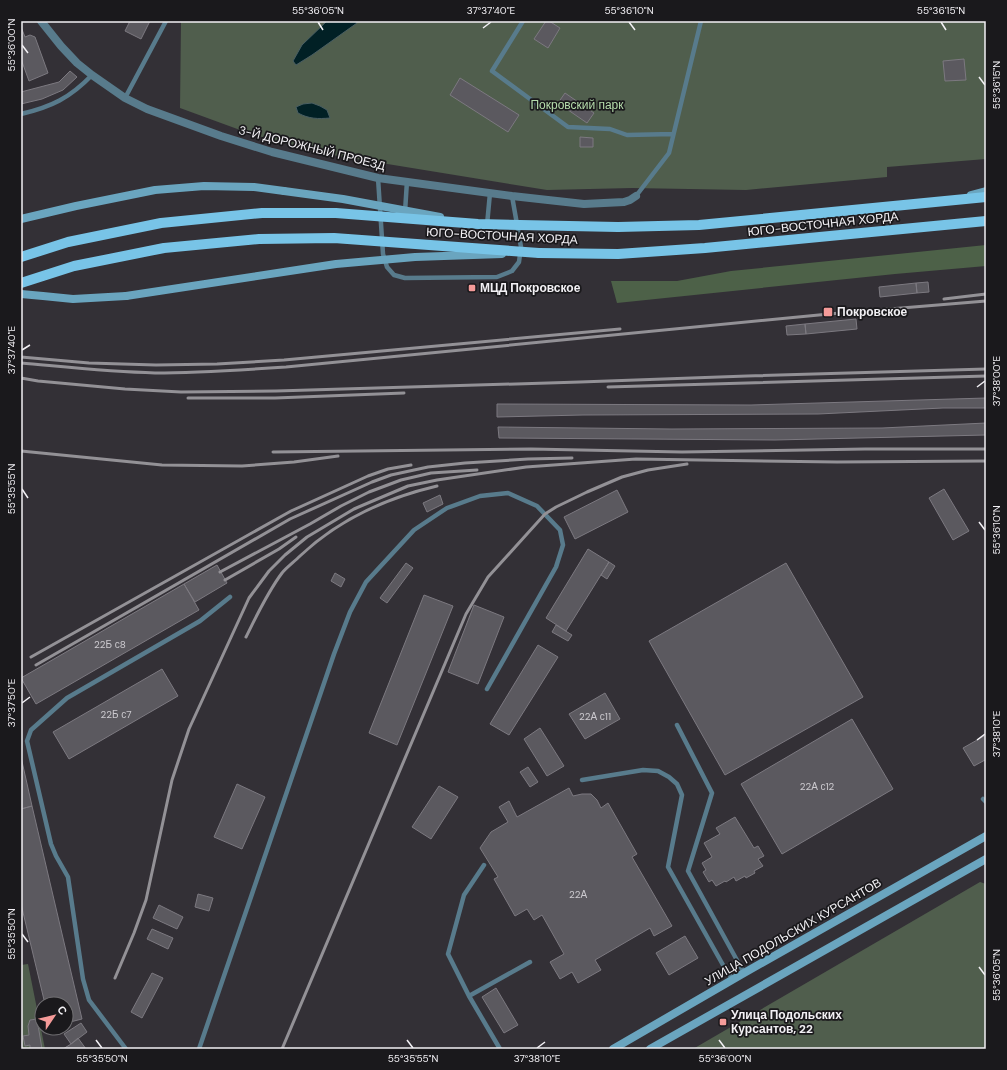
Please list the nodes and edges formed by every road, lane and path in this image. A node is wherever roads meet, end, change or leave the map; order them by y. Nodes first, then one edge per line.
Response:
1 (41, 21) edge
2 (166, 21) edge
3 (523, 21) edge
4 (701, 21) edge
5 (92, 75) junction
6 (125, 98) junction
7 (21, 114) edge
8 (673, 134) junction
9 (378, 178) junction
10 (407, 181) junction
11 (986, 191) edge
12 (490, 193) junction
13 (512, 196) junction
14 (636, 196) joint
15 (986, 198) edge
16 (948, 201) junction
17 (21, 219) edge
18 (986, 221) edge
19 (478, 224) junction
20 (539, 253) junction
21 (21, 257) edge
22 (21, 283) edge
23 (21, 294) edge
24 (230, 596) dead end
25 (487, 689) dead end
26 (677, 725) dead end
27 (582, 780) dead end
28 (986, 836) edge
29 (986, 859) edge
30 (484, 865) dead end
31 (530, 962) dead end
32 (744, 973) junction
33 (733, 980) junction
34 (469, 996) junction
35 (126, 1049) edge
36 (198, 1049) edge
37 (500, 1049) edge
38 (613, 1049) edge
39 (650, 1049) edge

1 - 5 street, 3-Й ДОРОЖНЫЙ ПРОЕЗД
2 - 6 lane
3 - 8 lane
4 - 8 lane
5 - 6 street, 3-Й ДОРОЖНЫЙ ПРОЕЗД
5 - 7 lane
6 - 9 street, 3-Й ДОРОЖНЫЙ ПРОЕЗД
8 - 14 lane
9 - 10 street, 3-Й ДОРОЖНЫЙ ПРОЕЗД
9 - 13 lane
10 - 12 street, 3-Й ДОРОЖНЫЙ ПРОЕЗД
10 - 12 lane
11 - 16 main road
12 - 13 street, 3-Й ДОРОЖНЫЙ ПРОЕЗД
13 - 14 street, 3-Й ДОРОЖНЫЙ ПРОЕЗД
15 - 16 main road, ЮГО-ВОСТОЧНАЯ ХОРДА
16 - 19 main road, ЮГО-ВОСТОЧНАЯ ХОРДА, bridge
17 - 19 main road, bridge
18 - 20 main road, ЮГО-ВОСТОЧНАЯ ХОРДА
19 - 21 main road, ЮГО-ВОСТОЧНАЯ ХОРДА, bridge
20 - 22 main road, ЮГО-ВОСТОЧНАЯ ХОРДА, bridge
20 - 23 main road, bridge
24 - 35 lane
25 - 36 lane
26 - 32 lane
27 - 33 lane
28 - 32 main road, УЛИЦА ПОДОЛЬСКИХ КУРСАНТОВ
29 - 39 main road
30 - 34 lane
31 - 34 lane
32 - 33 main road, УЛИЦА ПОДОЛЬСКИХ КУРСАНТОВ
33 - 38 main road, УЛИЦА ПОДОЛЬСКИХ КУРСАНТОВ
34 - 37 lane

